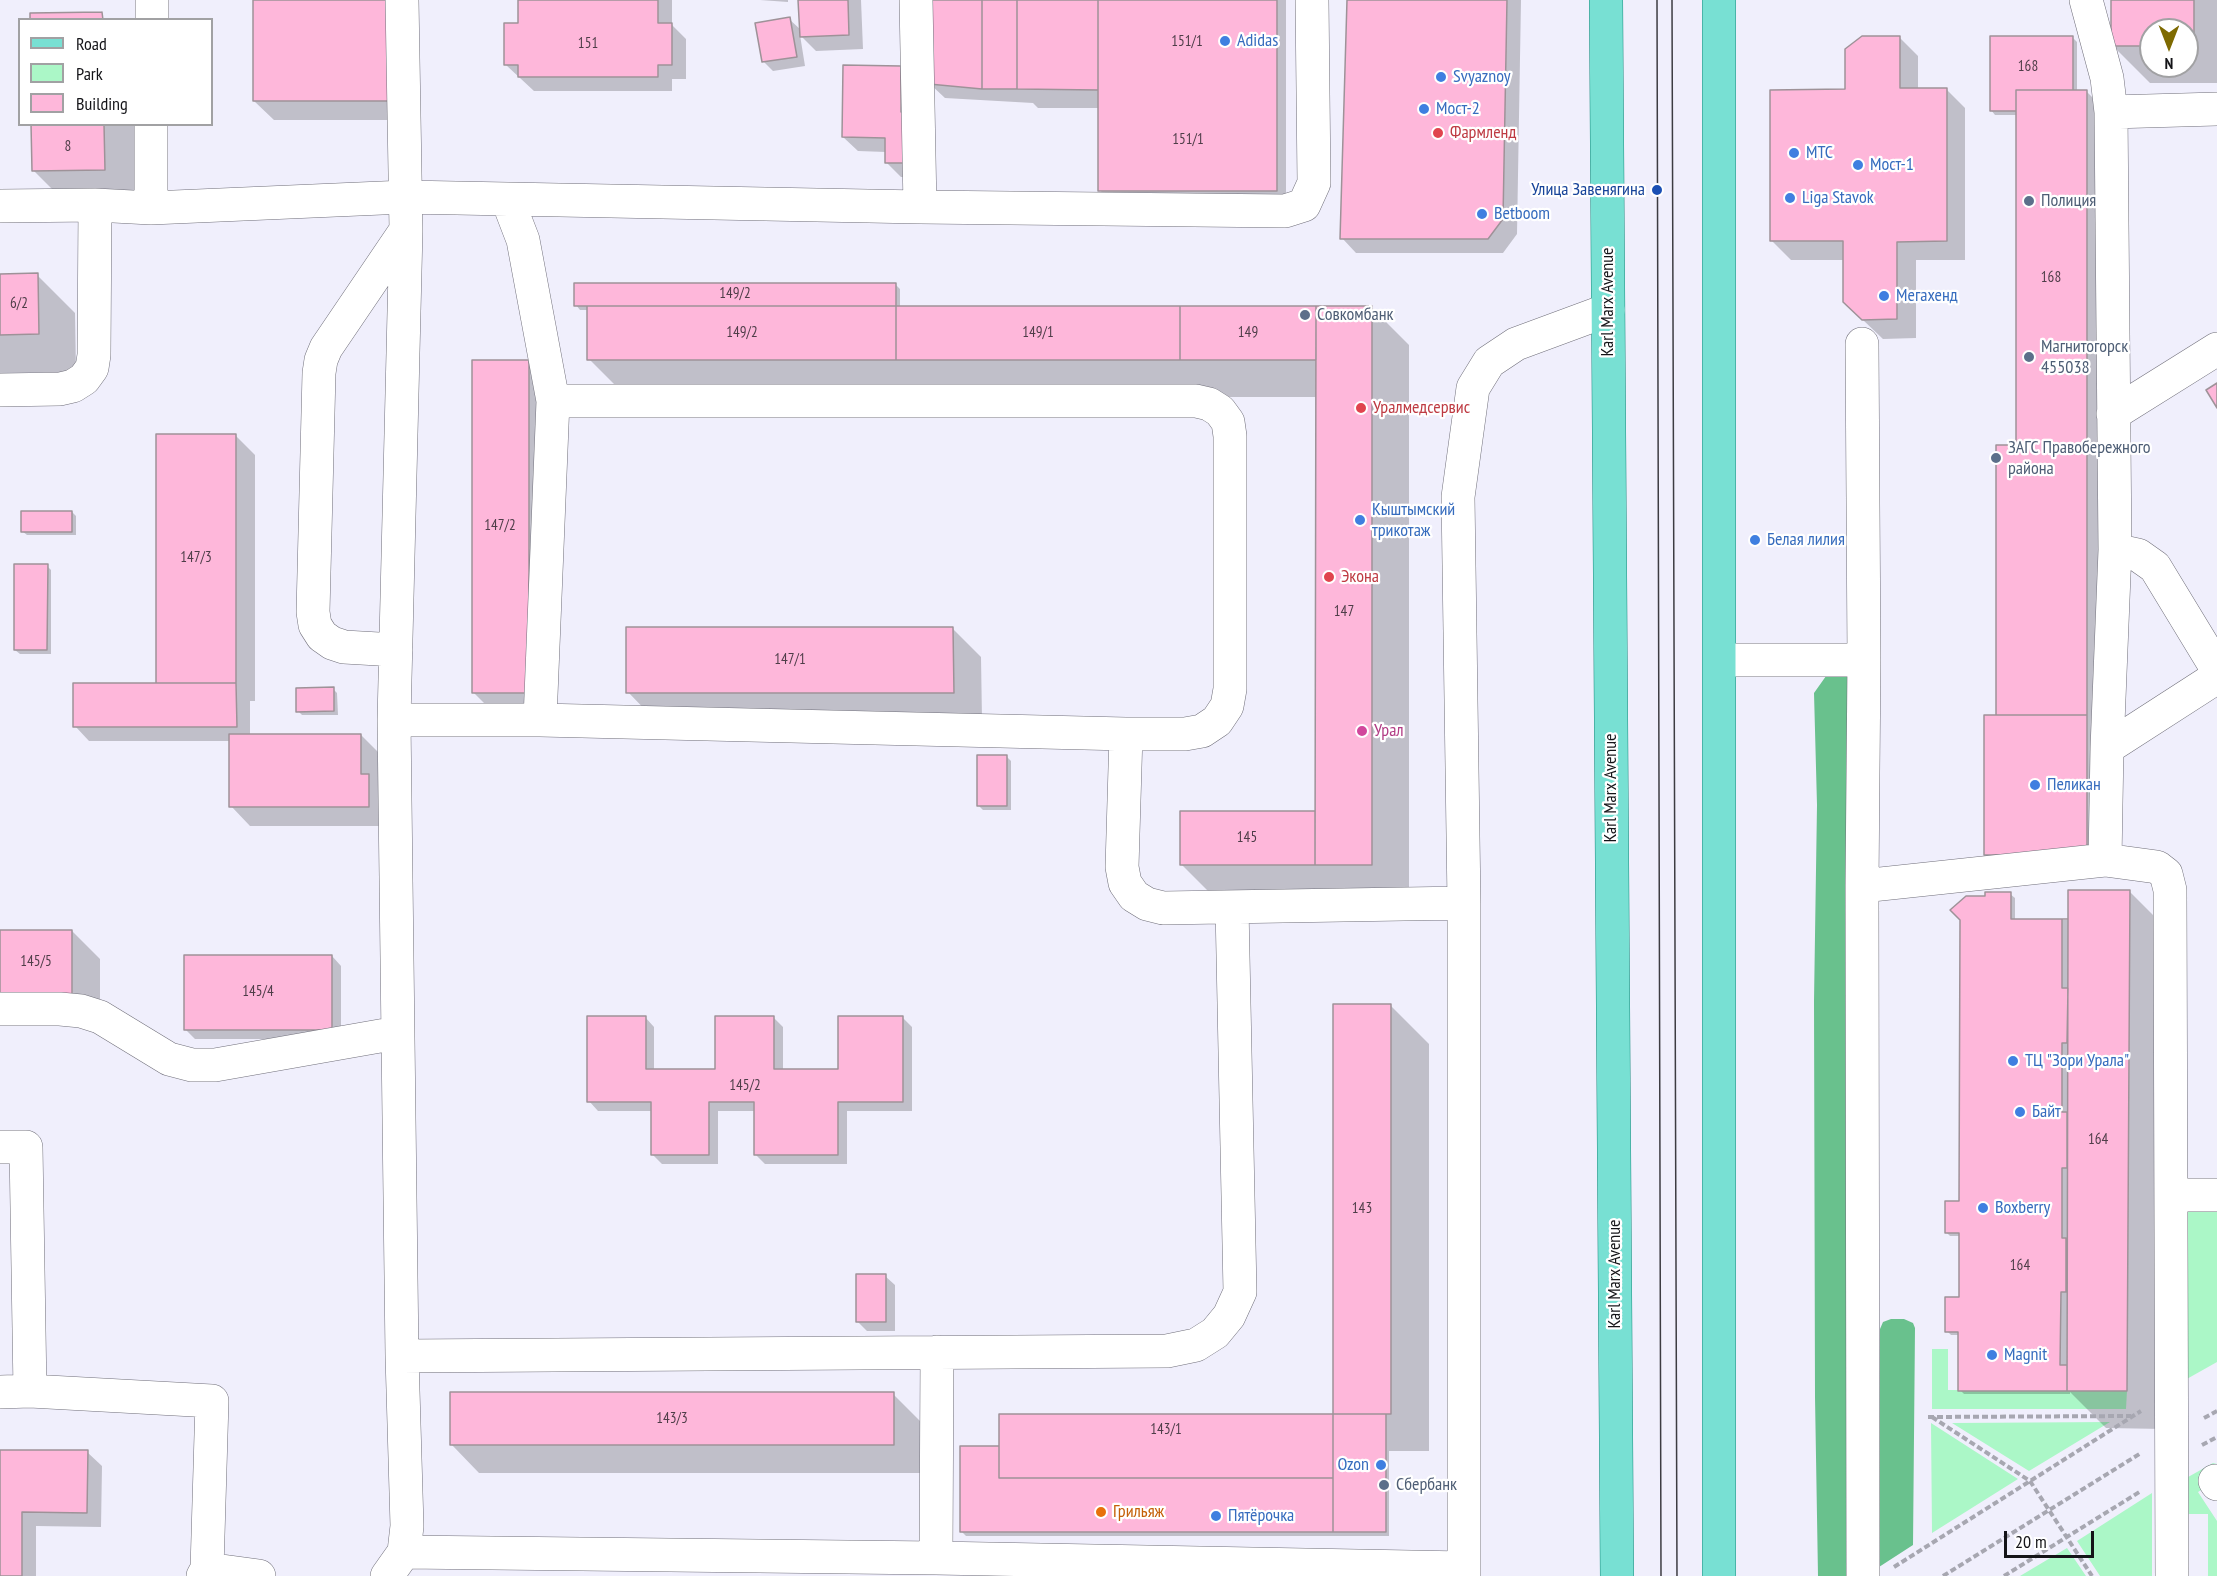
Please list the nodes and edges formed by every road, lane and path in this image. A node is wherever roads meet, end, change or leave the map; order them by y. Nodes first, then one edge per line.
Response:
1 (152, 0) edge
2 (402, 0) edge
3 (916, 0) edge
4 (1312, 0) edge
5 (1606, 0) edge
6 (1719, 0) edge
7 (1740, 0) edge
8 (2086, 0) edge
9 (152, 18) edge
10 (1719, 86) junction
11 (2217, 109) edge
12 (2111, 112) junction
13 (151, 126) edge
14 (405, 197) junction
15 (508, 201) junction
16 (95, 205) junction
17 (0, 206) edge
18 (920, 207) junction
19 (151, 208) junction
20 (406, 230) junction
21 (1608, 310) junction
22 (1862, 344) dead end
23 (2217, 349) edge
24 (0, 390) edge
25 (554, 401) junction
26 (2113, 414) junction
27 (2115, 550) junction
28 (396, 650) junction
29 (1720, 660) junction
30 (1864, 660) junction
31 (2217, 669) edge
32 (2217, 677) edge
33 (394, 720) junction
34 (540, 720) junction
35 (1126, 734) junction
36 (2107, 748) junction
37 (2105, 860) junction
38 (1862, 886) junction
39 (1464, 903) junction
40 (1232, 907) junction
41 (0, 1010) edge
42 (397, 1033) junction
43 (0, 1147) edge
44 (2171, 1195) junction
45 (2217, 1195) edge
46 (937, 1352) junction
47 (402, 1356) junction
48 (15, 1391) edge
49 (2149, 1406) dead end
50 (2133, 1416) junction
51 (2147, 1449) dead end
52 (2030, 1482) junction
53 (2147, 1488) dead end
54 (2049, 1510) junction
55 (2067, 1537) junction
56 (936, 1558) junction
57 (395, 1564) edge
58 (1464, 1572) edge
59 (205, 1573) edge
60 (1876, 1573) edge
61 (259, 1576) edge
62 (1617, 1576) edge
63 (1719, 1576) edge
64 (1943, 1576) edge
65 (2004, 1576) edge
66 (2092, 1576) edge
67 (2172, 1576) edge

1 - 9 lane
2 - 14 lane
3 - 18 lane
4 - 18 lane
5 - 21 main road, Karl Marx Avenue
6 - 10 main road
7 - 10 main road
8 - 12 lane
10 - 29 main road
11 - 12 lane
12 - 26 lane
13 - 19 lane
14 - 15 lane
14 - 19 lane
14 - 20 lane
15 - 18 lane
15 - 25 lane
16 - 17 lane
16 - 19 lane
16 - 24 lane
20 - 28 lane
20 - 28 lane
21 - 39 lane
21 - 62 main road, Karl Marx Avenue
22 - 30 lane
23 - 26 lane
25 - 34 lane
25 - 35 lane
26 - 27 lane
27 - 31 lane
27 - 36 lane
28 - 33 lane
29 - 30 lane
29 - 63 main road
30 - 38 lane
32 - 36 lane
33 - 34 lane
33 - 42 lane
34 - 35 lane
35 - 40 lane
36 - 37 lane
37 - 38 lane
37 - 44 lane
38 - 60 lane
39 - 40 lane
39 - 58 lane
40 - 46 lane
41 - 42 lane
42 - 47 lane
43 - 48 lane
44 - 45 lane
44 - 67 lane
46 - 47 lane
46 - 56 lane
47 - 57 lane
48 - 59 lane
49 - 50 path
50 - 52 path
50 - 52 path
51 - 54 path
52 - 54 path
52 - 60 path
53 - 55 path
54 - 55 path
54 - 64 path
55 - 65 path
55 - 66 path
56 - 57 lane
56 - 58 lane
59 - 61 lane

